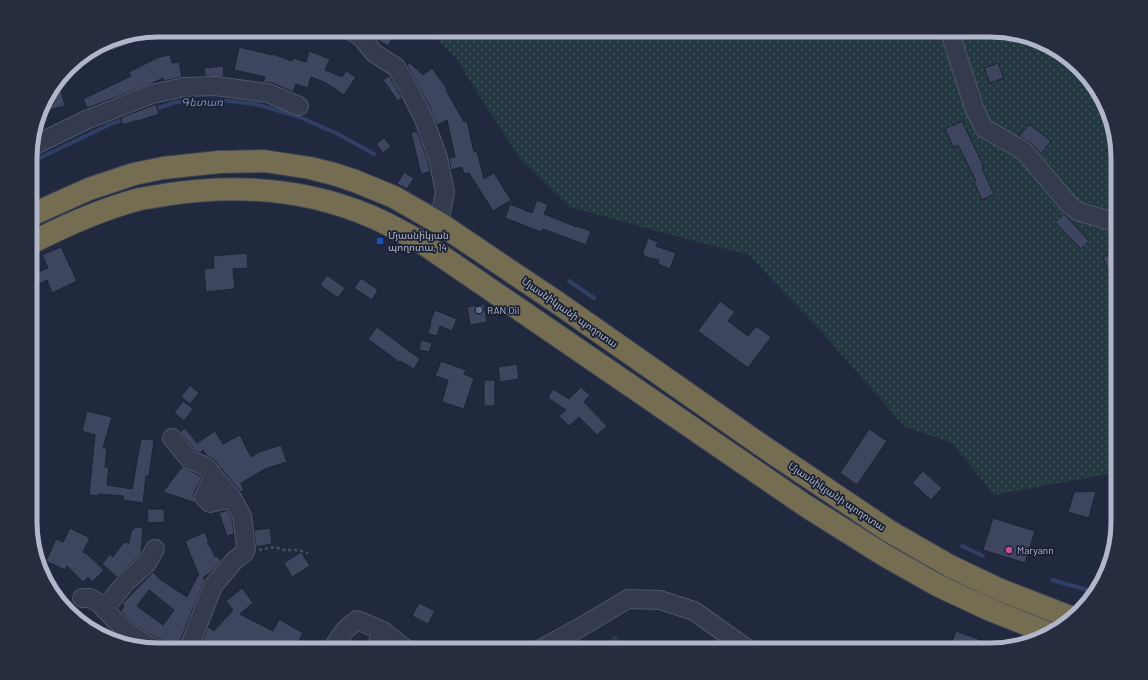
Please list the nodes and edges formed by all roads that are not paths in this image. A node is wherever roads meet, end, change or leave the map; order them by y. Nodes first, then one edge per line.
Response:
1 (360, 37) edge
2 (951, 37) edge
3 (299, 106) dead end
4 (38, 144) edge
5 (37, 212) edge
6 (1111, 221) edge
7 (439, 223) junction
8 (37, 240) edge
9 (172, 438) dead end
10 (155, 549) dead end
11 (82, 598) dead end
12 (104, 609) junction
13 (1067, 616) edge
14 (383, 631) junction
15 (1043, 631) edge
16 (119, 633) edge
17 (143, 642) edge
18 (191, 643) edge
19 (337, 643) edge
20 (378, 643) edge
21 (398, 643) edge
22 (553, 643) edge
23 (739, 643) edge

1 - 7 street
2 - 6 street
3 - 4 street
5 - 7 highway, Մյասնիկյանի պողոտա
7 - 13 highway, Մյասնիկյանի պողոտա
8 - 15 highway
9 - 18 street
10 - 12 street
11 - 12 street
12 - 16 street
14 - 19 street
14 - 20 street
14 - 21 street
16 - 17 street
22 - 23 street

